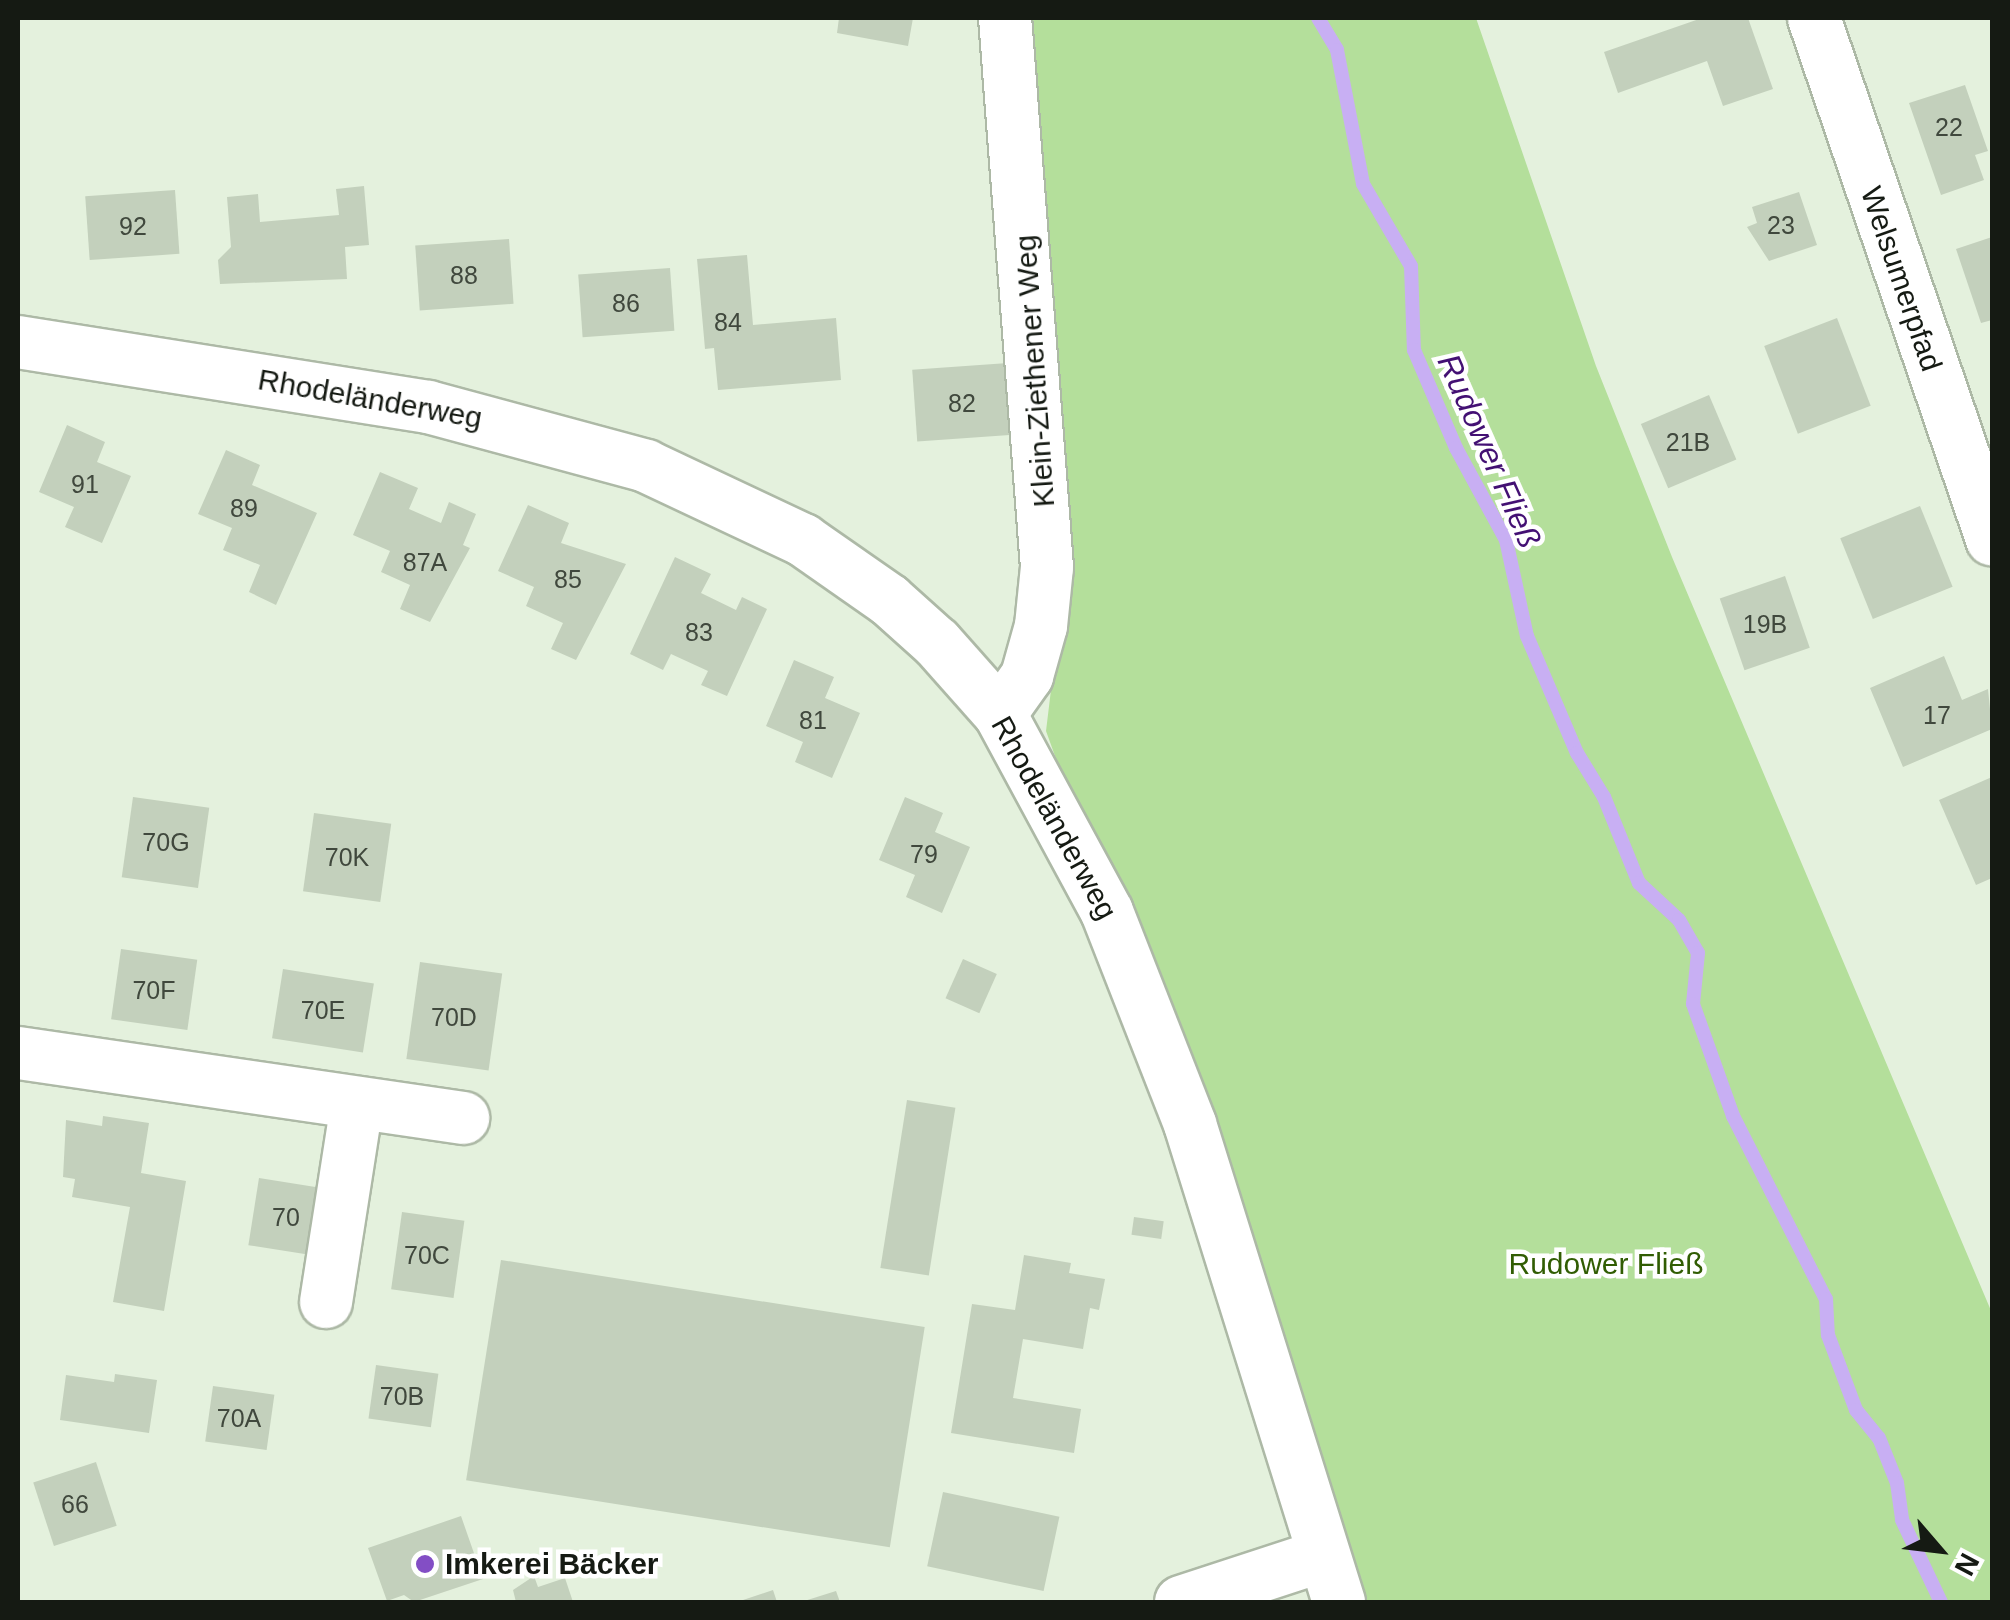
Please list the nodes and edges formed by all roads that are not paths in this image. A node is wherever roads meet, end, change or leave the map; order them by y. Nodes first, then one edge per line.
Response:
1 (1005, 18) edge
2 (1814, 18) edge
3 (18, 342) edge
4 (1972, 418) edge
5 (1992, 540) edge
6 (1000, 714) junction
7 (18, 1053) edge
8 (357, 1103) junction
9 (463, 1118) dead end
10 (326, 1302) dead end
11 (1330, 1579) edge
12 (1181, 1602) edge

1 - 6 street, Klein-Ziethener Weg
2 - 4 street, Welsumerpfad
3 - 6 street, Rhodeländerweg
4 - 5 street, Welsumerpfad
6 - 11 street, Rhodeländerweg
7 - 8 street
8 - 9 street
8 - 10 street
11 - 12 street

